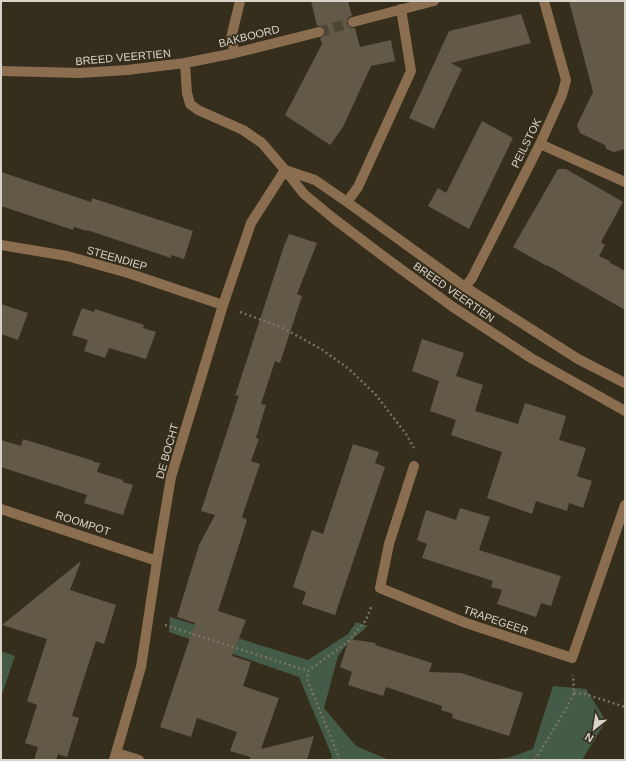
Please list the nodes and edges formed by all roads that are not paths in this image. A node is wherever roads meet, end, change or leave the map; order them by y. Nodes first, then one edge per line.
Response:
1 (240, 1) edge
2 (434, 1) edge
3 (544, 1) edge
4 (401, 10) junction
5 (353, 22) tunnel mouth
6 (319, 32) tunnel mouth
7 (235, 53) junction
8 (185, 64) junction
9 (1, 71) edge
10 (540, 144) junction
11 (285, 170) junction
12 (625, 182) edge
13 (347, 202) junction
14 (1, 245) edge
15 (465, 288) junction
16 (223, 305) junction
17 (625, 383) edge
18 (625, 411) edge
19 (414, 466) road end
20 (625, 505) edge
21 (1, 509) edge
22 (157, 561) junction
23 (116, 756) edge
24 (139, 760) edge

1 - 7 street
2 - 4 street
3 - 10 street, PEILSTOK
4 - 5 street
4 - 13 street
6 - 7 street, BAKBOORD
7 - 8 street, BAKBOORD
8 - 9 street, BREED VEERTIEN
8 - 11 street, BREED VEERTIEN
10 - 12 street
10 - 15 street, PEILSTOK
11 - 13 street, BREED VEERTIEN
11 - 16 street, DE BOCHT
11 - 18 street, BREED VEERTIEN
13 - 15 street, BREED VEERTIEN
14 - 16 street, STEENDIEP
15 - 17 street, BREED VEERTIEN
16 - 22 street, DE BOCHT
19 - 20 street, TRAPEGEER
21 - 22 street, ROOMPOT
22 - 23 street, DE BOCHT
23 - 24 street, DE BOCHT

